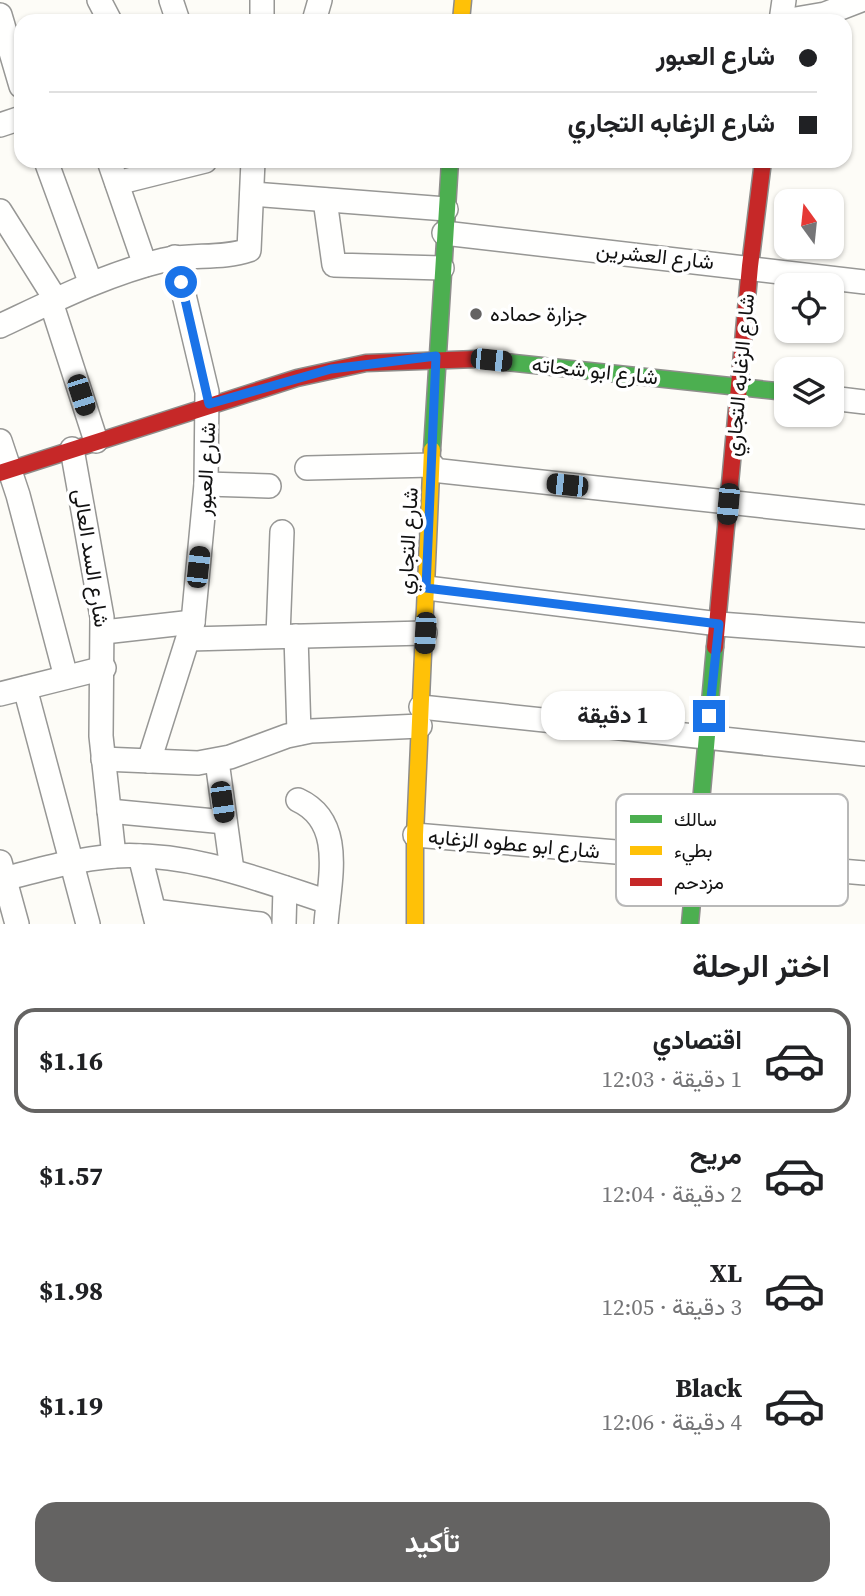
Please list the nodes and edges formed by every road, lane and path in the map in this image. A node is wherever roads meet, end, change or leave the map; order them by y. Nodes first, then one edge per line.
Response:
1 (861, 0) edge
2 (825, 14) edge
3 (0, 15) edge
4 (14, 62) edge
5 (49, 168) edge
6 (112, 168) edge
7 (177, 168) edge
8 (253, 168) edge
9 (449, 168) edge
10 (763, 168) edge
11 (117, 183) junction
12 (252, 194) junction
13 (325, 200) junction
14 (446, 209) junction
15 (0, 211) edge
16 (444, 233) junction
17 (175, 257) junction
18 (145, 265) junction
19 (750, 267) junction
20 (442, 268) junction
21 (865, 282) edge
22 (91, 284) junction
23 (54, 301) junction
24 (0, 326) edge
25 (436, 356) junction
26 (739, 387) junction
27 (774, 391) edge
28 (844, 400) edge
29 (865, 402) edge
30 (209, 404) junction
31 (0, 441) edge
32 (96, 441) junction
33 (72, 449) junction
34 (307, 468) dead end
35 (432, 468) junction
36 (5, 471) edge
37 (206, 484) junction
38 (269, 486) dead end
39 (728, 504) junction
40 (865, 517) edge
41 (282, 532) dead end
42 (426, 588) junction
43 (719, 624) junction
44 (190, 631) junction
45 (104, 632) junction
46 (425, 633) junction
47 (865, 635) edge
48 (287, 636) junction
49 (104, 668) junction
50 (66, 677) junction
51 (25, 688) junction
52 (0, 694) edge
53 (421, 717) junction
54 (299, 733) junction
55 (706, 739) junction
56 (865, 754) edge
57 (103, 759) junction
58 (149, 761) junction
59 (217, 761) junction
60 (701, 794) edge
61 (298, 800) dead end
62 (109, 811) junction
63 (225, 822) junction
64 (415, 835) junction
65 (616, 854) edge
66 (114, 856) junction
67 (140, 856) junction
68 (71, 863) junction
69 (232, 870) junction
70 (1, 873) edge
71 (285, 888) junction
72 (691, 906) edge
73 (327, 913) edge
74 (156, 917) edge
75 (216, 921) edge
76 (17, 924) edge
77 (88, 924) edge
78 (260, 924) edge
79 (284, 924) edge
80 (415, 924) edge
81 (690, 924) edge

1 - 2 street
3 - 4 street
5 - 22 street
6 - 11 street
7 - 11 street
8 - 12 street
9 - 14 street, شارع التجاري
10 - 19 street, شارع الزغابه التجاري
11 - 18 street
12 - 13 street
12 - 17 street
13 - 14 street
13 - 20 street
14 - 16 street, شارع التجاري
15 - 23 street
16 - 19 street, شارع العشرين
16 - 20 street, شارع التجاري
17 - 18 street
17 - 30 street, شارع العبور
18 - 22 street
19 - 21 street, شارع العشرين
19 - 26 street, شارع الزغابه التجاري
20 - 25 street, شارع التجاري
22 - 23 street
23 - 24 street
23 - 32 street
25 - 26 street, شارع ابو شحاته
25 - 30 street, شارع ابو شحاته
25 - 35 street, شارع التجاري
26 - 27 street, شارع ابو شحاته
26 - 39 street, شارع الزغابه التجاري
28 - 29 street
30 - 32 street, شارع ابو شحاته
30 - 37 street, شارع العبور
31 - 36 street
32 - 33 street, شارع ابو شحاته
33 - 36 street, شارع ابو شحاته
33 - 45 street, شارع السد العالى
34 - 35 street
35 - 39 street
35 - 42 street, شارع التجاري
36 - 50 street
37 - 38 street
37 - 44 street, شارع العبور
39 - 40 street
39 - 43 street, شارع الزغابه التجاري
41 - 48 street
42 - 43 street
42 - 46 street, شارع التجاري
43 - 47 street
43 - 55 street, شارع الزغابه التجاري
44 - 45 street
44 - 48 street
44 - 58 street, شارع العبور
45 - 49 street, شارع السد العالى
46 - 48 street
46 - 53 street, شارع التجاري
48 - 54 street
49 - 50 street
49 - 57 street, شارع السد العالى
50 - 51 street
51 - 52 street
51 - 68 street
53 - 54 street
53 - 55 street
53 - 64 street, شارع التجاري
54 - 59 street
55 - 56 street
55 - 60 street, شارع الزغابه التجاري
57 - 58 street
57 - 62 street, شارع السد العالى
58 - 59 street
59 - 63 street
61 - 73 street
62 - 63 street
62 - 66 street, شارع السد العالى
63 - 69 street
64 - 65 street, شارع ابو عطوه الزغابه
64 - 80 street, شارع التجاري
66 - 67 street
66 - 68 street
67 - 69 street
67 - 74 street
68 - 70 street
68 - 77 street
69 - 71 street
70 - 76 street
71 - 73 street
71 - 79 street
72 - 81 street, شارع الزغابه التجاري
74 - 75 street
75 - 78 street

